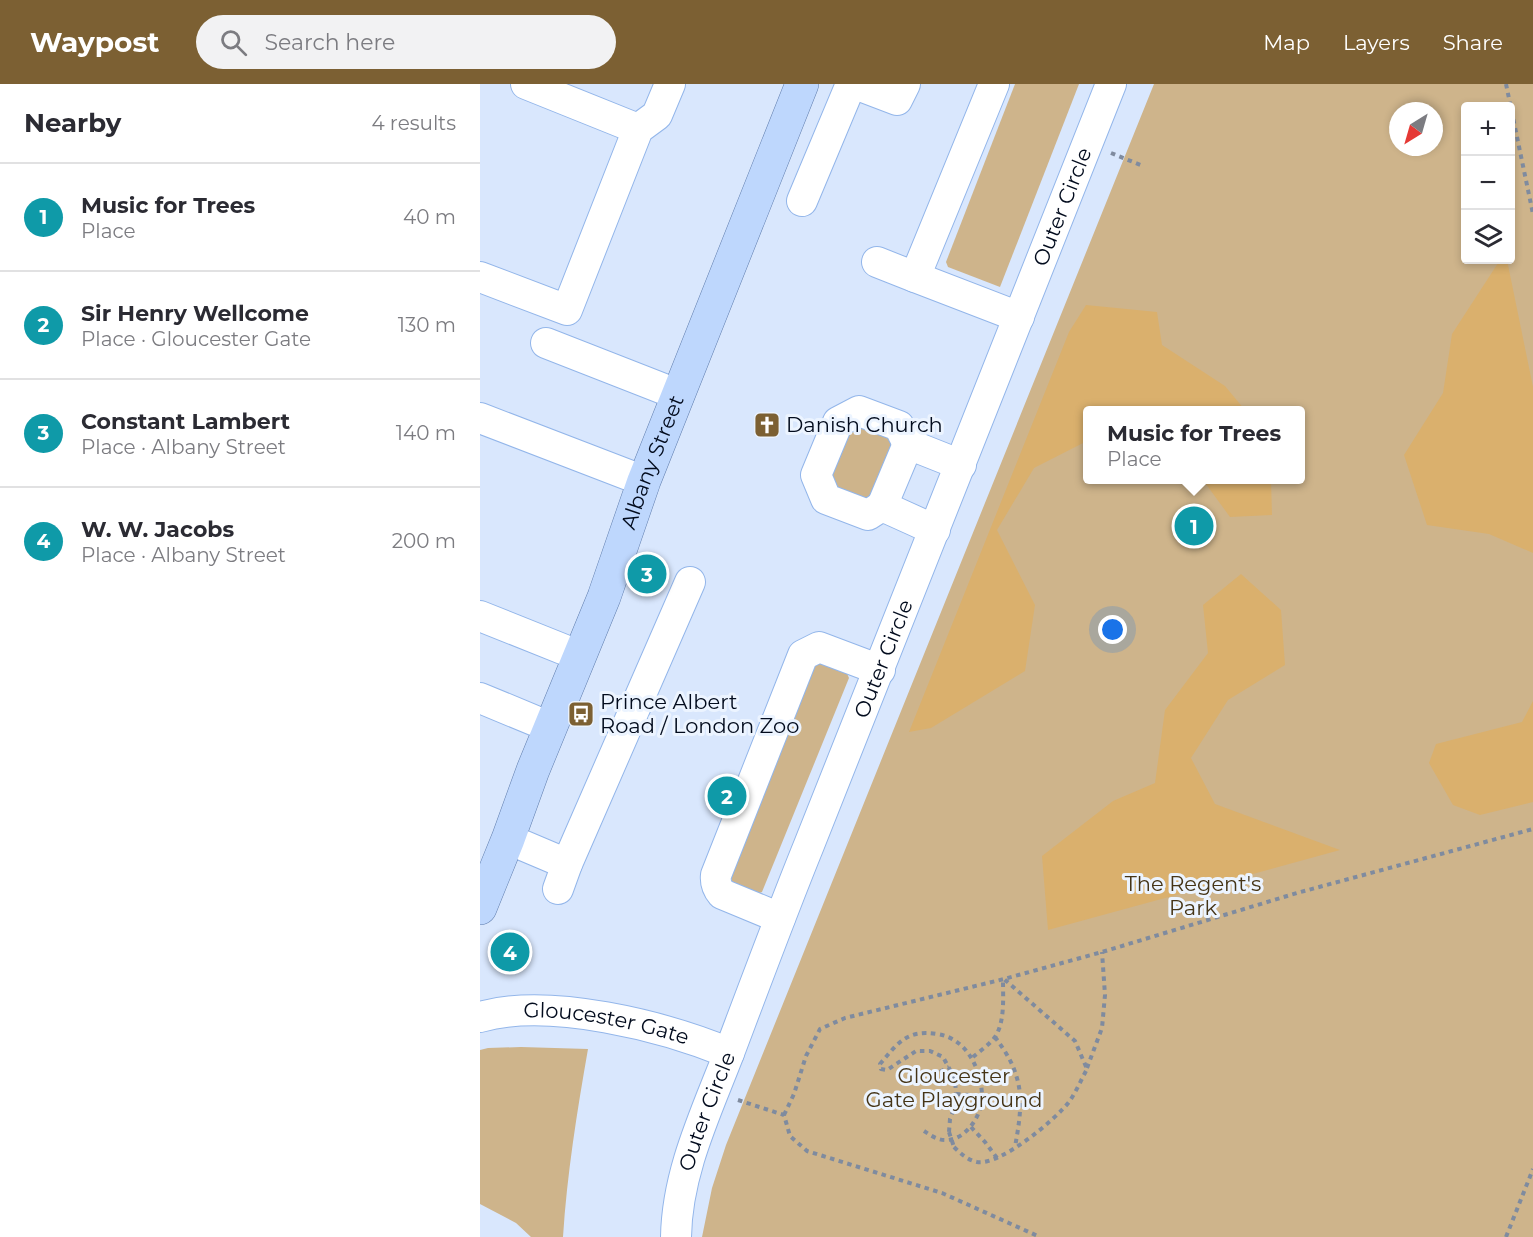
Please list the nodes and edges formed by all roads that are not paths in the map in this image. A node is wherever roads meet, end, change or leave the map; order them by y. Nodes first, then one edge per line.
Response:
1 (526, 84) edge
2 (670, 84) edge
3 (802, 84) edge
4 (853, 84) edge
5 (905, 84) edge
6 (994, 84) edge
7 (1111, 84) edge
8 (638, 129) junction
9 (802, 201) dead end
10 (877, 262) dead end
11 (493, 277) edge
12 (915, 277) junction
13 (1019, 317) junction
14 (546, 343) dead end
15 (679, 395) junction
16 (480, 418) edge
17 (908, 444) junction
18 (961, 465) junction
19 (645, 481) junction
20 (882, 506) junction
21 (935, 530) junction
22 (690, 582) dead end
23 (480, 615) edge
24 (580, 656) junction
25 (880, 670) junction
26 (480, 698) edge
27 (550, 727) junction
28 (508, 839) junction
29 (480, 908) edge
30 (780, 918) junction
31 (480, 1017) edge
32 (729, 1053) junction
33 (676, 1237) edge

1 - 8 street
2 - 8 street
3 - 15 main road, Albany Street
4 - 5 street
4 - 9 street
6 - 12 street
7 - 13 street, Outer Circle
8 - 11 street
10 - 12 street
12 - 13 street
13 - 18 street, Outer Circle
14 - 15 street
15 - 19 main road, Albany Street
16 - 19 street
17 - 18 street
17 - 20 street
17 - 20 street
18 - 21 street, Outer Circle
19 - 24 main road, Albany Street
20 - 21 street
21 - 25 street, Outer Circle
22 - 28 street
23 - 24 street
24 - 27 main road, Albany Street
25 - 30 street, Outer Circle
25 - 30 street
26 - 27 street
27 - 28 main road, Albany Street
28 - 29 main road, Albany Street
30 - 32 street, Outer Circle
31 - 32 street, Gloucester Gate
32 - 33 street, Outer Circle

